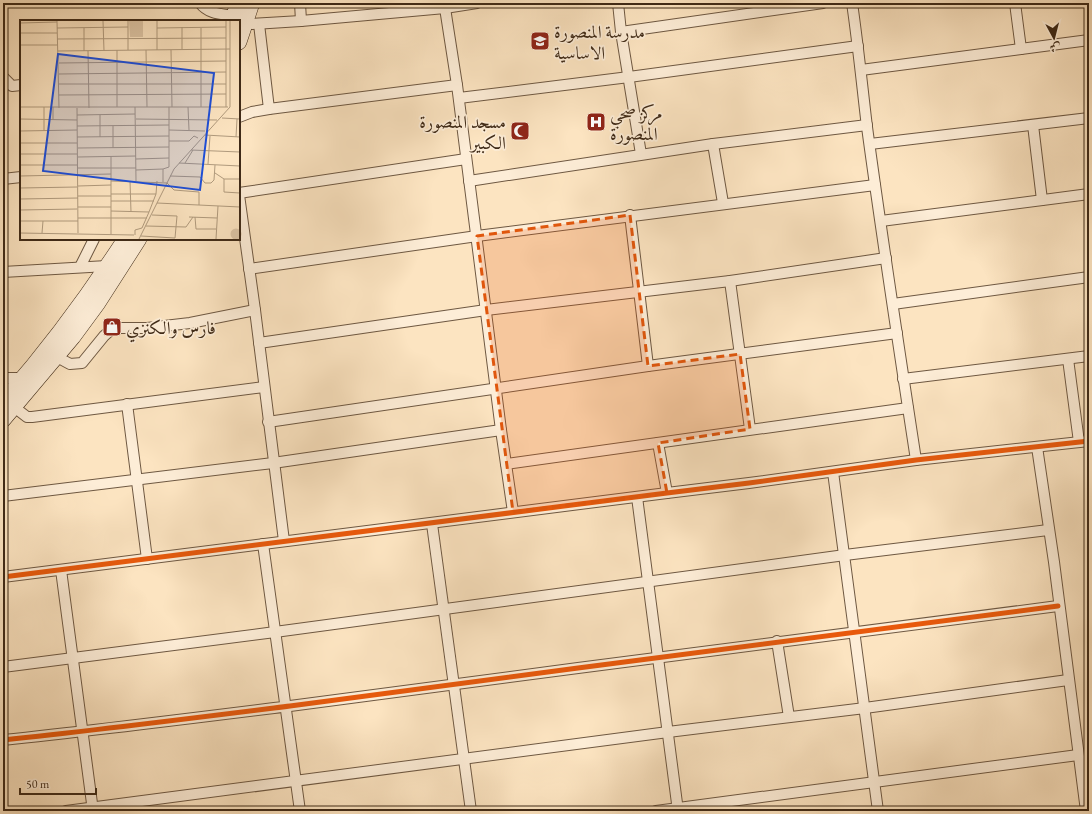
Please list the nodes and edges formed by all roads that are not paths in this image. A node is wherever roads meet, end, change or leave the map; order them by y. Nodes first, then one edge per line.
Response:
1 (200, 3) edge
2 (252, 3) edge
3 (300, 3) edge
4 (477, 3) edge
5 (618, 3) edge
6 (823, 3) edge
7 (852, 3) edge
8 (1015, 3) edge
9 (445, 8) junction
10 (241, 19) edge
11 (301, 21) junction
12 (240, 30) edge
13 (621, 32) junction
14 (1089, 40) edge
15 (858, 46) junction
16 (1021, 49) junction
17 (861, 70) junction
18 (3, 77) edge
19 (629, 77) junction
20 (457, 85) junction
21 (20, 86) edge
22 (459, 98) junction
23 (269, 109) junction
24 (240, 117) edge
25 (1089, 118) edge
26 (867, 125) junction
27 (1033, 125) junction
28 (713, 144) junction
29 (870, 144) junction
30 (641, 154) junction
31 (466, 159) junction
32 (20, 177) edge
33 (3, 179) edge
34 (469, 181) junction
35 (875, 185) junction
36 (240, 194) edge
37 (1089, 195) edge
38 (1042, 200) junction
39 (240, 202) edge
40 (723, 203) junction
41 (630, 215) junction
42 (881, 221) junction
43 (477, 236) junction
44 (94, 240) edge
45 (124, 240) edge
46 (138, 240) edge
47 (886, 258) junction
48 (107, 266) junction
49 (80, 267) junction
50 (249, 270) junction
51 (3, 272) edge
52 (1089, 277) edge
53 (730, 281) junction
54 (639, 292) junction
55 (893, 304) junction
56 (255, 310) junction
57 (486, 310) junction
58 (897, 333) junction
59 (259, 343) junction
60 (740, 354) junction
61 (1089, 356) edge
62 (57, 357) junction
63 (1068, 359) junction
64 (648, 366) junction
65 (3, 378) edge
66 (23, 378) junction
67 (903, 380) junction
68 (264, 387) junction
69 (496, 389) junction
70 (9, 404) edge
71 (127, 404) junction
72 (908, 408) junction
73 (3, 420) edge
74 (268, 422) junction
75 (750, 429) junction
76 (501, 430) junction
77 (1084, 442) edge
78 (658, 443) junction
79 (1037, 447) junction
80 (916, 460) junction
81 (273, 463) junction
82 (506, 464) junction
83 (833, 472) junction
84 (137, 479) junction
85 (667, 493) junction
86 (3, 496) edge
87 (637, 497) junction
88 (513, 512) junction
89 (432, 524) junction
90 (1048, 530) junction
91 (284, 541) junction
92 (263, 544) junction
93 (845, 555) junction
94 (147, 559) junction
95 (61, 570) junction
96 (3, 577) edge
97 (648, 581) junction
98 (1058, 606) junction
99 (444, 609) junction
100 (855, 631) junction
101 (275, 632) junction
102 (777, 641) junction
103 (74, 657) junction
104 (659, 657) junction
105 (3, 667) edge
106 (1068, 680) junction
107 (454, 685) junction
108 (286, 706) junction
109 (865, 708) junction
110 (789, 717) junction
111 (84, 732) junction
112 (668, 732) junction
113 (3, 740) edge
114 (1078, 755) junction
115 (463, 760) junction
116 (296, 781) junction
117 (874, 783) junction
118 (93, 809) edge
119 (678, 809) edge
120 (66, 811) edge
121 (300, 811) edge
122 (471, 811) edge
123 (656, 811) edge
124 (878, 811) edge
125 (1086, 811) edge

1 - 10 street
2 - 10 main road
3 - 11 street
4 - 9 street
5 - 13 street
6 - 13 street
7 - 15 street
8 - 16 street
9 - 11 street
9 - 20 street
10 - 11 street
10 - 12 main road
10 - 23 street
13 - 19 street
14 - 16 street
15 - 17 street
15 - 19 street
16 - 17 street
17 - 26 street
18 - 21 street
19 - 22 street
19 - 30 street
20 - 22 street
20 - 23 street
22 - 31 street
23 - 24 street
25 - 27 street
26 - 28 street
26 - 29 street
27 - 29 street
27 - 38 street
28 - 30 street
28 - 40 street
29 - 35 street
30 - 34 street
31 - 34 street
31 - 36 street
32 - 33 street
34 - 43 street
35 - 40 street
35 - 42 street
37 - 38 street
38 - 42 street
39 - 50 street
40 - 41 street
41 - 43 street
41 - 54 street
42 - 47 street
43 - 50 street
43 - 57 street
44 - 49 street
45 - 48 main road
46 - 62 main road
47 - 53 street
47 - 55 street
48 - 49 street
48 - 66 main road
49 - 51 street
50 - 56 street
52 - 55 street
53 - 54 street
53 - 60 street
54 - 57 street
54 - 64 street
55 - 58 street
56 - 59 street
56 - 62 street
57 - 59 street
57 - 69 street
58 - 60 street
58 - 67 street
59 - 68 street
60 - 64 street
60 - 75 street
61 - 63 street
62 - 70 main road
63 - 67 street
63 - 77 street
64 - 69 street
65 - 66 street
66 - 70 main road
67 - 72 street
68 - 71 street
68 - 74 street
69 - 74 street
69 - 76 street
70 - 71 street
70 - 73 main road
71 - 84 street
72 - 75 street
72 - 80 street
74 - 81 street
75 - 78 street
76 - 81 street
76 - 82 street
77 - 79 street
78 - 82 street
78 - 85 street
79 - 80 street
79 - 90 street
80 - 83 street
81 - 84 street
81 - 91 street
82 - 88 street
83 - 85 street
83 - 93 street
84 - 86 street
84 - 94 street
85 - 87 street
87 - 88 street
87 - 97 street
88 - 89 street
89 - 91 street
89 - 99 street
90 - 93 street
90 - 98 street
91 - 92 street
92 - 94 street
92 - 101 street
93 - 97 street
93 - 100 street
94 - 95 street
95 - 96 street
95 - 103 street
97 - 99 street
97 - 104 street
98 - 100 street
98 - 106 street
99 - 101 street
99 - 107 street
100 - 102 street
100 - 109 street
101 - 103 street
101 - 108 street
102 - 104 street
102 - 110 street
103 - 105 street
103 - 111 street
104 - 107 street
104 - 112 street
106 - 109 street
106 - 114 street
107 - 108 street
107 - 115 street
108 - 111 street
108 - 116 street
109 - 110 street
109 - 117 street
110 - 112 street
111 - 113 street
111 - 118 street
112 - 115 street
112 - 119 street
114 - 117 street
114 - 125 street
115 - 116 street
115 - 122 street
116 - 118 street
116 - 121 street
117 - 119 street
117 - 124 street
118 - 120 street
119 - 123 street

